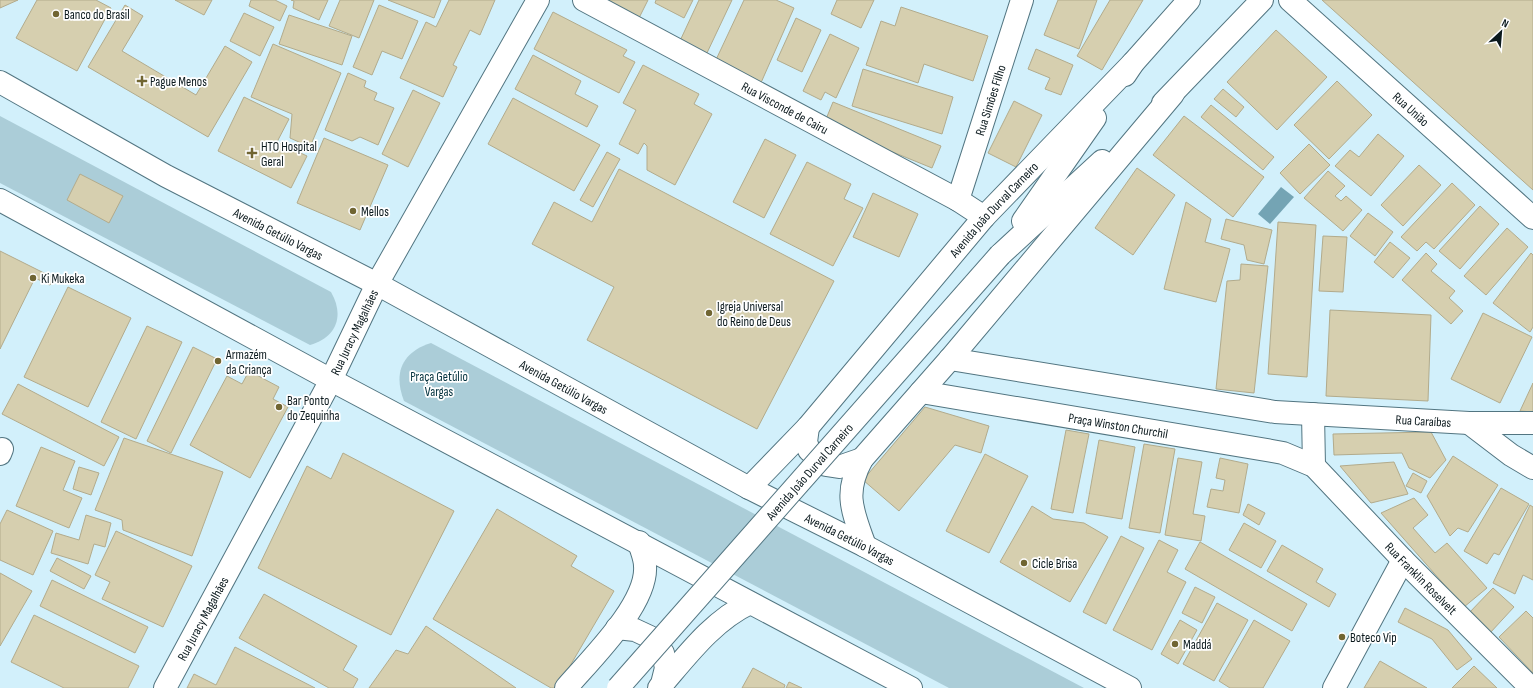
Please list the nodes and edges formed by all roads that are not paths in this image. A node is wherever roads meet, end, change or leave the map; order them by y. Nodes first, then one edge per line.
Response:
1 (538, 0) edge
2 (584, 0) edge
3 (1022, 0) edge
4 (1189, 0) edge
5 (1262, 0) edge
6 (1290, 0) edge
7 (1133, 62) junction
8 (0, 82) edge
9 (1173, 94) junction
10 (0, 200) edge
11 (958, 200) junction
12 (984, 218) junction
13 (1533, 218) edge
14 (1000, 255) junction
15 (377, 284) junction
16 (950, 359) junction
17 (331, 380) junction
18 (921, 392) junction
19 (1313, 414) junction
20 (1469, 422) junction
21 (1533, 423) edge
22 (808, 427) junction
23 (862, 459) junction
24 (1314, 466) junction
25 (1533, 468) edge
26 (749, 488) junction
27 (639, 542) junction
28 (865, 546) junction
29 (1403, 560) junction
30 (750, 603) junction
31 (617, 628) junction
32 (660, 686) edge
33 (165, 688) edge
34 (566, 688) edge
35 (618, 688) edge
36 (910, 688) edge
37 (1130, 688) edge
38 (1334, 688) edge
39 (1531, 688) edge

1 - 15 main road, Rua Juracy Magalhães
2 - 11 main road, Rua Visconde de Cairu
3 - 11 main road, Rua Simões Filho
4 - 7 main road, Avenida João Durval Carneiro
5 - 9 main road, Avenida João Durval Carneiro
6 - 13 main road, Rua União
7 - 12 main road, Avenida João Durval Carneiro
7 - 14 main road, Avenida João Durval Carneiro
8 - 15 main road, Avenida Getúlio Vargas
9 - 14 main road, Avenida João Durval Carneiro
9 - 16 main road, Avenida João Durval Carneiro
10 - 17 main road
11 - 12 main road, Rua Visconde de Cairu
12 - 22 main road, Avenida João Durval Carneiro
14 - 35 main road, Avenida João Durval Carneiro, bridge
15 - 17 main road, Rua Juracy Magalhães
15 - 26 main road, Avenida Getúlio Vargas
16 - 18 main road, Avenida João Durval Carneiro
16 - 19 main road
17 - 27 main road
17 - 33 main road, Rua Juracy Magalhães
18 - 23 main road, Avenida João Durval Carneiro
18 - 24 main road, Praça Winston Churchil
19 - 20 main road, Rua Caraíbas
19 - 24 main road
20 - 21 main road, Rua Caraíbas
20 - 25 main road
22 - 23 main road
22 - 26 main road, Avenida João Durval Carneiro
23 - 28 main road, Avenida João Durval Carneiro
24 - 29 main road, Rua Franklin Roselvelt
26 - 28 main road, Avenida Getúlio Vargas
27 - 30 main road
27 - 31 main road
28 - 37 main road, Avenida Getúlio Vargas
29 - 38 main road
29 - 39 main road, Rua Franklin Roselvelt
30 - 32 main road
30 - 36 main road
31 - 32 main road
31 - 34 main road

